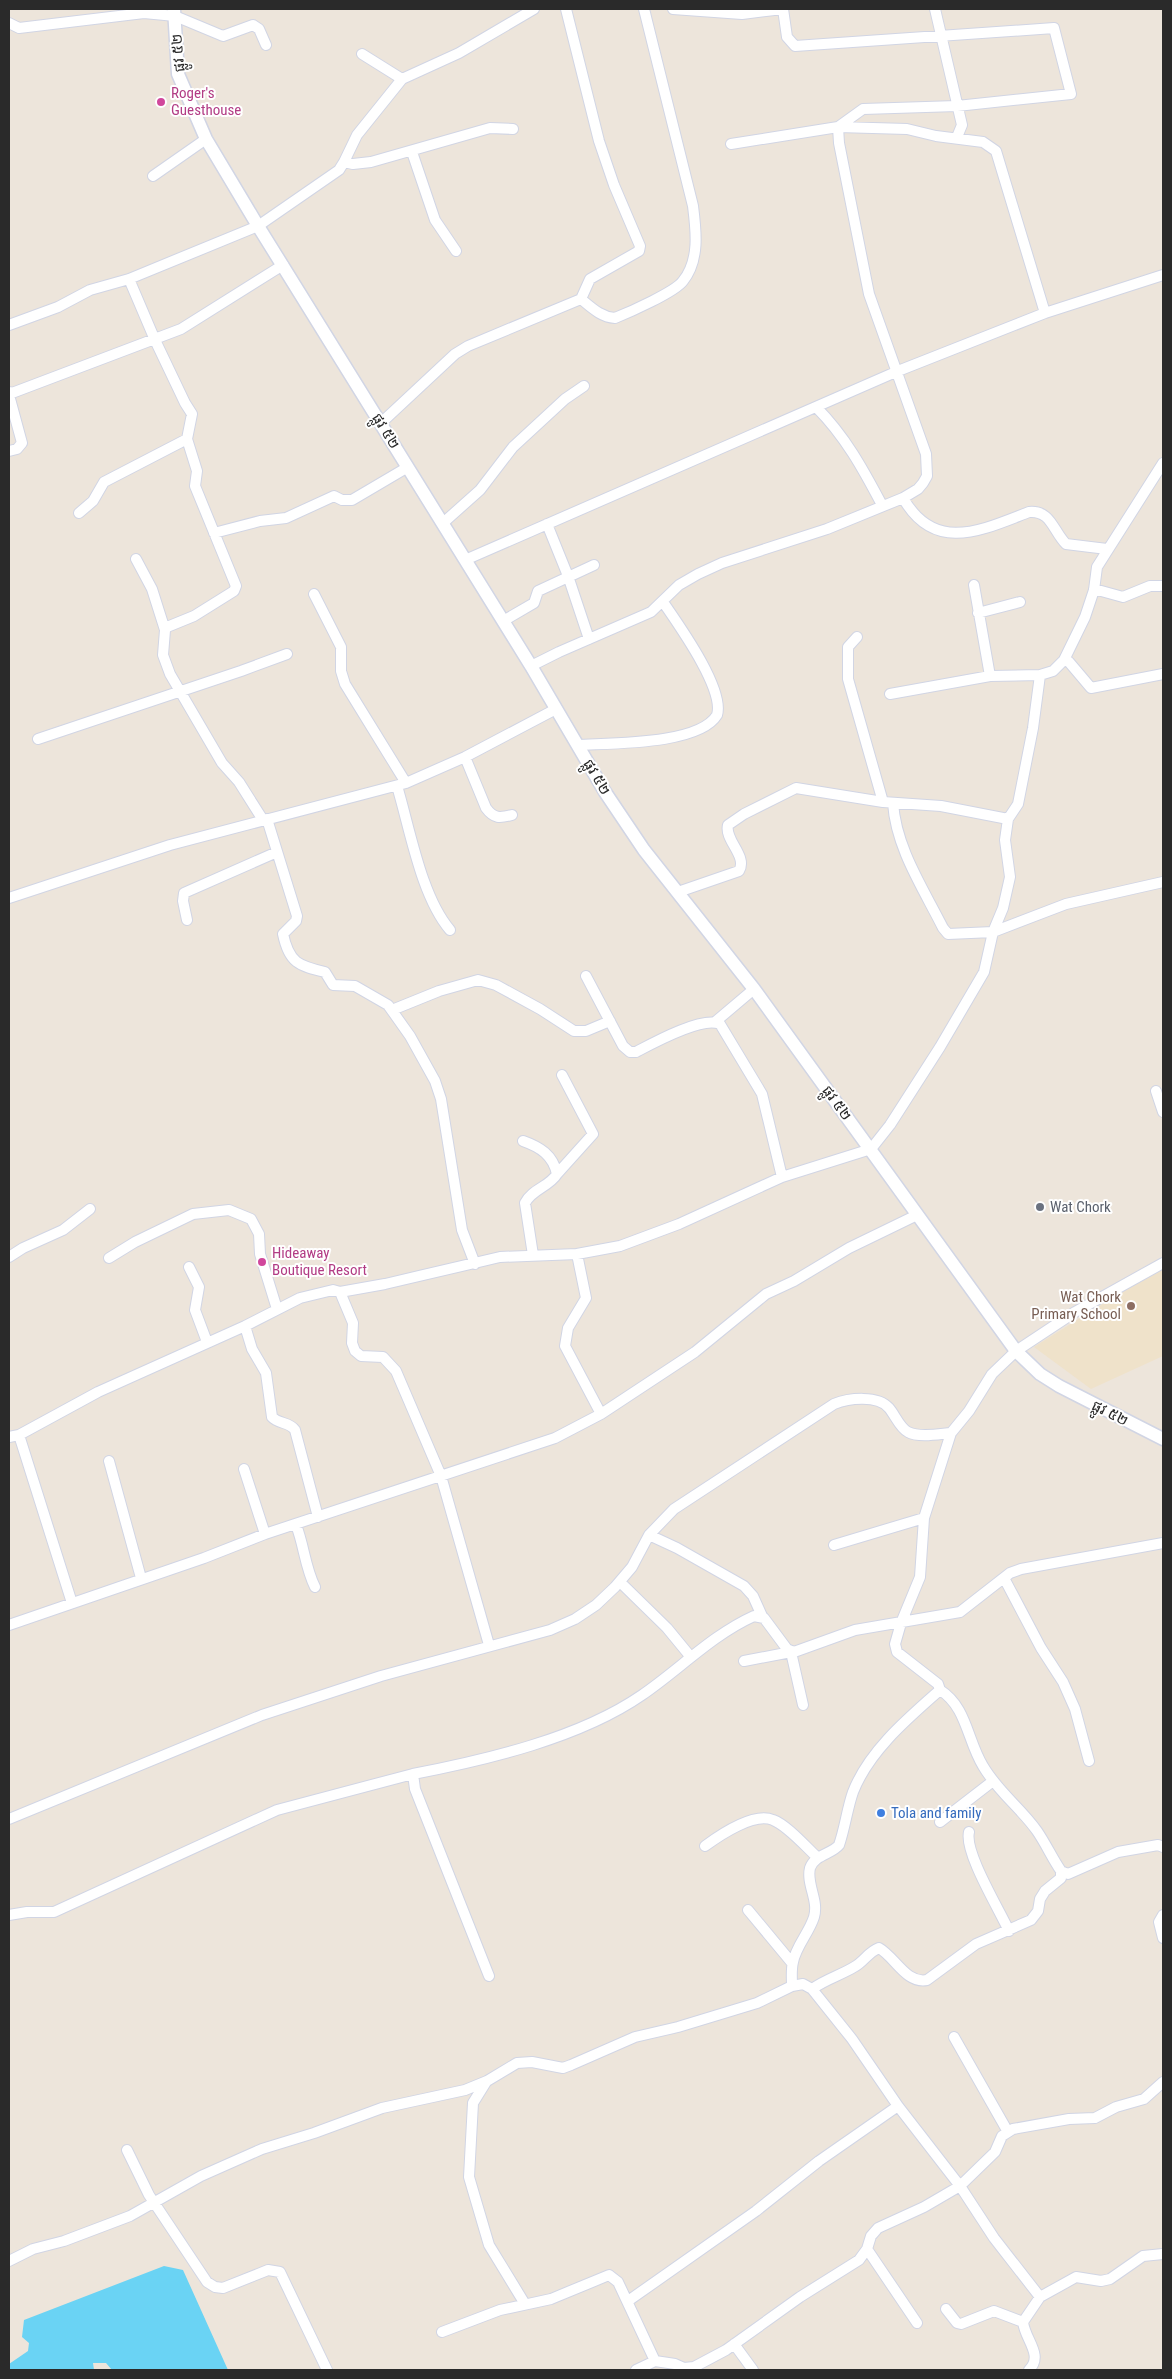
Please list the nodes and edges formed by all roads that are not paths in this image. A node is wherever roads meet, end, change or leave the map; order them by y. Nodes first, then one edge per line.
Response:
1 (534, 9) edge
2 (566, 9) edge
3 (644, 9) edge
4 (673, 9) edge
5 (783, 9) edge
6 (936, 9) edge
7 (756, 10) edge
8 (174, 12) edge
9 (9, 23) edge
10 (940, 37) junction
11 (266, 45) dead end
12 (362, 54) dead end
13 (402, 80) junction
14 (957, 106) junction
15 (838, 127) junction
16 (512, 129) dead end
17 (957, 137) junction
18 (206, 139) junction
19 (731, 144) dead end
20 (412, 152) junction
21 (344, 162) junction
22 (153, 176) dead end
23 (258, 226) junction
24 (456, 251) dead end
25 (283, 265) junction
26 (1163, 274) edge
27 (129, 280) junction
28 (581, 299) junction
29 (1045, 313) junction
30 (9, 325) edge
31 (155, 340) junction
32 (898, 371) junction
33 (584, 386) dead end
34 (9, 393) edge
35 (816, 407) junction
36 (381, 423) junction
37 (187, 439) junction
38 (9, 451) edge
39 (1163, 463) edge
40 (408, 467) junction
41 (903, 498) junction
42 (882, 505) junction
43 (79, 513) dead end
44 (443, 523) junction
45 (547, 524) junction
46 (214, 534) junction
47 (1107, 548) junction
48 (136, 560) dead end
49 (465, 560) junction
50 (594, 565) dead end
51 (568, 576) junction
52 (974, 585) dead end
53 (1163, 586) edge
54 (1094, 589) junction
55 (314, 594) dead end
56 (663, 602) junction
57 (1020, 602) dead end
58 (978, 613) junction
59 (503, 622) junction
60 (165, 630) junction
61 (857, 637) dead end
62 (589, 639) junction
63 (287, 654) dead end
64 (1064, 660) junction
65 (531, 666) junction
66 (1163, 674) edge
67 (1040, 675) junction
68 (990, 676) junction
69 (181, 690) junction
70 (890, 694) dead end
71 (556, 709) junction
72 (38, 739) dead end
73 (578, 745) junction
74 (465, 757) junction
75 (401, 784) junction
76 (888, 803) junction
77 (512, 815) dead end
78 (1008, 819) junction
79 (265, 820) junction
80 (277, 852) junction
81 (1163, 882) edge
82 (678, 892) junction
83 (9, 898) edge
84 (186, 920) dead end
85 (450, 930) dead end
86 (993, 932) junction
87 (586, 976) dead end
88 (754, 989) junction
89 (392, 1010) junction
90 (610, 1021) junction
91 (715, 1022) junction
92 (562, 1075) dead end
93 (1156, 1091) dead end
94 (1163, 1112) edge
95 (523, 1140) dead end
96 (871, 1149) junction
97 (557, 1174) junction
98 (782, 1177) junction
99 (90, 1208) dead end
100 (917, 1215) junction
101 (577, 1254) junction
102 (533, 1255) junction
103 (9, 1257) edge
104 (109, 1258) dead end
105 (1163, 1263) edge
106 (475, 1264) junction
107 (189, 1268) dead end
108 (340, 1292) junction
109 (277, 1309) junction
110 (245, 1326) junction
111 (207, 1342) junction
112 (1016, 1351) junction
113 (600, 1414) junction
114 (951, 1433) junction
115 (14, 1436) edge
116 (1163, 1440) edge
117 (109, 1460) dead end
118 (244, 1469) dead end
119 (441, 1476) junction
120 (318, 1517) junction
121 (924, 1518) junction
122 (296, 1525) junction
123 (265, 1534) junction
124 (649, 1535) junction
125 (1163, 1543) edge
126 (834, 1545) dead end
127 (141, 1578) junction
128 (1004, 1578) junction
129 (620, 1582) junction
130 (315, 1587) dead end
131 (72, 1603) junction
132 (762, 1616) junction
133 (901, 1622) junction
134 (9, 1625) edge
135 (488, 1645) junction
136 (791, 1652) junction
137 (690, 1656) junction
138 (744, 1661) dead end
139 (940, 1690) junction
140 (803, 1705) dead end
141 (1089, 1761) dead end
142 (413, 1774) junction
143 (993, 1781) junction
144 (9, 1819) edge
145 (940, 1822) dead end
146 (969, 1832) dead end
147 (705, 1846) dead end
148 (1163, 1847) edge
149 (818, 1858) junction
150 (1061, 1871) junction
151 (748, 1910) dead end
152 (9, 1915) edge
153 (1163, 1915) edge
154 (1009, 1931) junction
155 (1163, 1938) edge
156 (792, 1963) junction
157 (489, 1976) dead end
158 (792, 1986) junction
159 (812, 1988) junction
160 (954, 2037) dead end
161 (487, 2081) junction
162 (1163, 2082) edge
163 (898, 2106) junction
164 (1008, 2132) junction
165 (127, 2150) dead end
166 (960, 2186) junction
167 (154, 2201) junction
168 (867, 2249) junction
169 (1163, 2254) edge
170 (9, 2262) edge
171 (1040, 2297) junction
172 (628, 2302) junction
173 (525, 2304) junction
174 (946, 2309) dead end
175 (1023, 2322) junction
176 (917, 2323) dead end
177 (442, 2332) dead end
178 (734, 2344) junction
179 (655, 2361) junction
180 (328, 2370) edge
181 (636, 2370) edge
182 (753, 2370) edge
183 (1029, 2370) edge

1 - 13 street
2 - 28 street
3 - 28 street
4 - 7 street
5 - 7 street
5 - 10 street
6 - 10 street
8 - 9 street
8 - 11 street
8 - 18 street, ផ្លូវ ៥២
10 - 14 street
10 - 14 street
12 - 13 street
13 - 21 street
14 - 15 street
14 - 17 street
15 - 17 street
15 - 19 street
15 - 32 street
16 - 20 street
17 - 29 street
18 - 22 street
18 - 23 street, ផ្លូវ ៥២
20 - 21 street
20 - 24 street
21 - 23 street
23 - 25 street, ផ្លូវ ៥២
23 - 27 street
25 - 31 street
25 - 36 street, ផ្លូវ ៥២
26 - 29 street
27 - 30 street
27 - 31 street
28 - 36 street
29 - 32 street
31 - 34 street
31 - 37 street
32 - 35 street
32 - 41 street
33 - 44 street
34 - 38 street
35 - 42 street
35 - 45 street
36 - 40 street, ផ្លូវ ៥២
37 - 43 street
37 - 46 street
39 - 47 street
40 - 44 street, ផ្លូវ ៥២
40 - 46 street
41 - 42 street
41 - 47 street
42 - 56 street
44 - 49 street, ផ្លូវ ៥២
45 - 49 street
45 - 51 street
46 - 60 street
47 - 54 street
48 - 60 street
49 - 59 street, ផ្លូវ ៥២
50 - 51 street
51 - 59 street
51 - 62 street
52 - 58 street
53 - 54 street
54 - 64 street
55 - 75 street
56 - 62 street
56 - 73 street
57 - 58 street
58 - 68 street
59 - 65 street, ផ្លូវ ៥២
60 - 69 street
61 - 76 street
62 - 65 street
63 - 69 street
64 - 66 street
64 - 67 street
65 - 71 street, ផ្លូវ ៥២
67 - 68 street
67 - 78 street
68 - 70 street
69 - 72 street
69 - 79 street
71 - 73 street, ផ្លូវ ៥២
71 - 74 street
73 - 82 street, ផ្លូវ ៥២
74 - 75 street
74 - 77 street
75 - 79 street
75 - 85 street
76 - 78 street
76 - 82 street
76 - 86 street
78 - 86 street
79 - 80 street
79 - 83 street
80 - 84 street
80 - 89 street
81 - 86 street
82 - 88 street, ផ្លូវ ៥២
86 - 96 street
87 - 90 street
88 - 91 street
88 - 96 street, ផ្លូវ ៥២
89 - 90 street
89 - 106 street
90 - 91 street
91 - 98 street
92 - 97 street
93 - 94 street
95 - 97 street
96 - 98 street
96 - 100 street, ផ្លូវ ៥២
97 - 102 street
98 - 101 street
99 - 103 street
100 - 112 street, ផ្លូវ ៥២
100 - 113 street
101 - 102 street
101 - 113 street
102 - 106 street
104 - 109 street
105 - 112 street
106 - 108 street
107 - 111 street
108 - 109 street
108 - 119 street
109 - 110 street
110 - 111 street
110 - 120 street
111 - 115 street
112 - 114 street
112 - 116 street, ផ្លូវ ៥២
113 - 119 street
114 - 121 street
114 - 124 street
115 - 131 street
117 - 127 street
118 - 123 street
119 - 120 street
119 - 135 street
120 - 122 street
121 - 126 street
121 - 133 street
122 - 123 street
122 - 130 street
123 - 127 street
124 - 129 street
124 - 132 street
125 - 128 street
127 - 131 street
128 - 133 street
128 - 141 street
129 - 135 street
129 - 137 street
131 - 134 street
132 - 136 street
132 - 137 street
133 - 136 street
133 - 139 street
135 - 144 street
136 - 138 street
136 - 140 street
137 - 142 street
139 - 143 street
139 - 149 street
142 - 152 street
142 - 157 street
143 - 145 street
143 - 150 street
146 - 154 street
147 - 149 street
148 - 150 street
149 - 156 street
150 - 154 street
151 - 156 street
153 - 155 street
154 - 159 street
156 - 158 street
158 - 159 street
158 - 161 street
159 - 163 street
160 - 164 street
161 - 167 street
161 - 173 street
162 - 164 street
163 - 166 street
163 - 172 street
164 - 166 street
165 - 167 street
166 - 168 street
166 - 171 street
167 - 170 street
167 - 180 street
168 - 176 street
168 - 178 street
169 - 171 street
171 - 175 street
172 - 173 street
172 - 179 street
173 - 177 street
174 - 175 street
175 - 183 street
178 - 179 street
178 - 182 street
179 - 181 street

